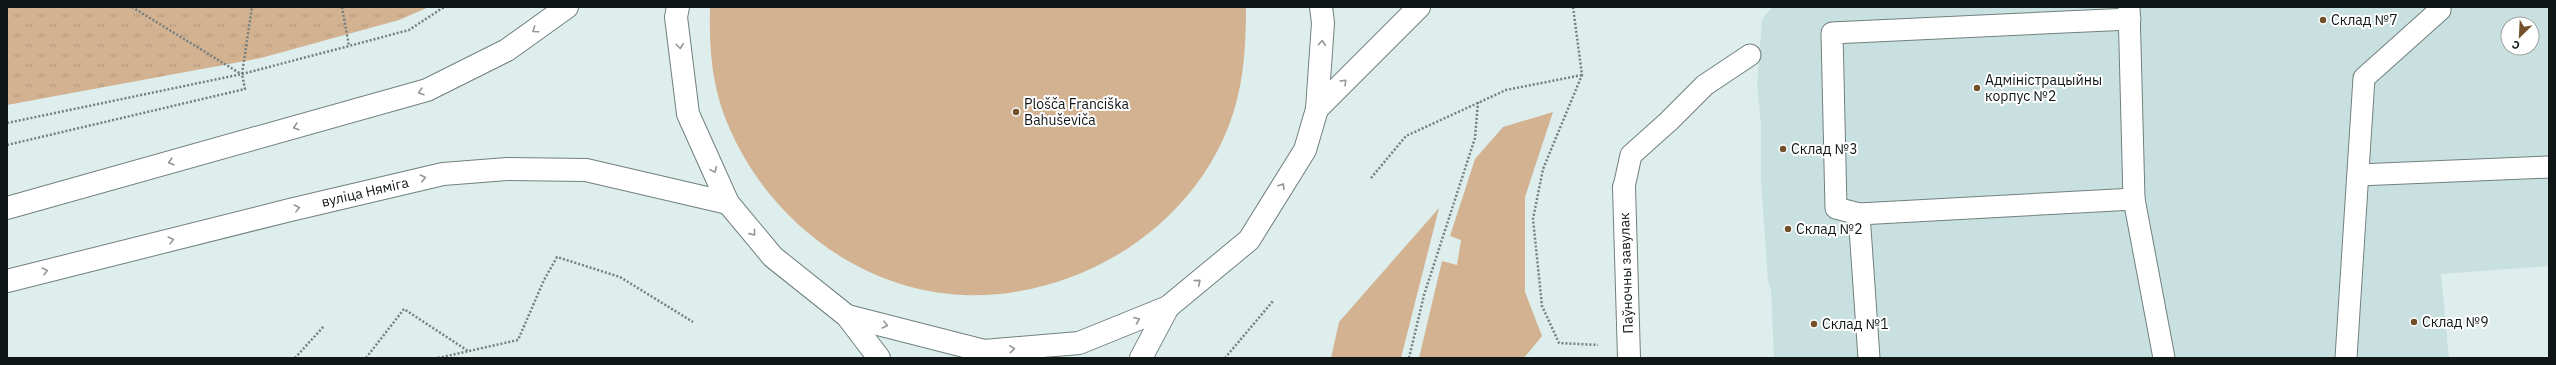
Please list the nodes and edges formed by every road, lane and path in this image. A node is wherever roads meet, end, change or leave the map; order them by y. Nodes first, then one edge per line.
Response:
1 (132, 7) edge
2 (252, 7) edge
3 (342, 7) edge
4 (444, 7) edge
5 (567, 7) edge
6 (678, 7) edge
7 (1322, 7) edge
8 (1419, 7) edge
9 (1573, 7) edge
10 (2440, 7) edge
11 (2130, 13) edge
12 (349, 46) junction
13 (1750, 55) dead end
14 (242, 74) junction
15 (1582, 75) junction
16 (1478, 102) junction
17 (1317, 109) junction
18 (7, 123) edge
19 (7, 145) edge
20 (2549, 167) edge
21 (2358, 175) junction
22 (1370, 178) dead end
23 (1624, 187) joint
24 (2134, 199) junction
25 (728, 202) junction
26 (7, 208) edge
27 (1859, 214) junction
28 (7, 281) edge
29 (1273, 301) dead end
30 (1168, 307) junction
31 (847, 316) junction
32 (693, 322) dead end
33 (324, 326) dead end
34 (468, 351) junction
35 (1629, 352) edge
36 (295, 358) edge
37 (366, 358) edge
38 (438, 358) edge
39 (879, 358) edge
40 (1141, 358) edge
41 (1225, 358) edge
42 (1409, 358) edge
43 (1869, 358) edge
44 (2164, 358) edge
45 (2346, 358) edge

1 - 14 path
2 - 14 path
3 - 12 path
4 - 12 path
5 -> 26 main road
6 -> 25 main road
17 -> 7 main road
17 -> 8 main road
9 - 15 path
10 - 21 lane
11 - 24 lane
11 - 27 lane
12 - 14 path
13 - 23 lane
14 - 18 path
14 - 19 path
15 - 16 path
15 - 35 path
16 - 22 path
16 - 42 path
30 -> 17 main road
20 - 21 lane
21 - 45 lane
23 - 35 main road, Паўночны завулак
24 - 27 lane
24 - 44 lane
28 -> 25 main road, вуліца Няміга
25 -> 31 main road
27 - 43 lane
29 - 41 path
31 -> 30 main road
30 - 40 main road
31 - 39 main road
32 - 34 path
33 - 36 path
34 - 37 path
34 - 38 path

